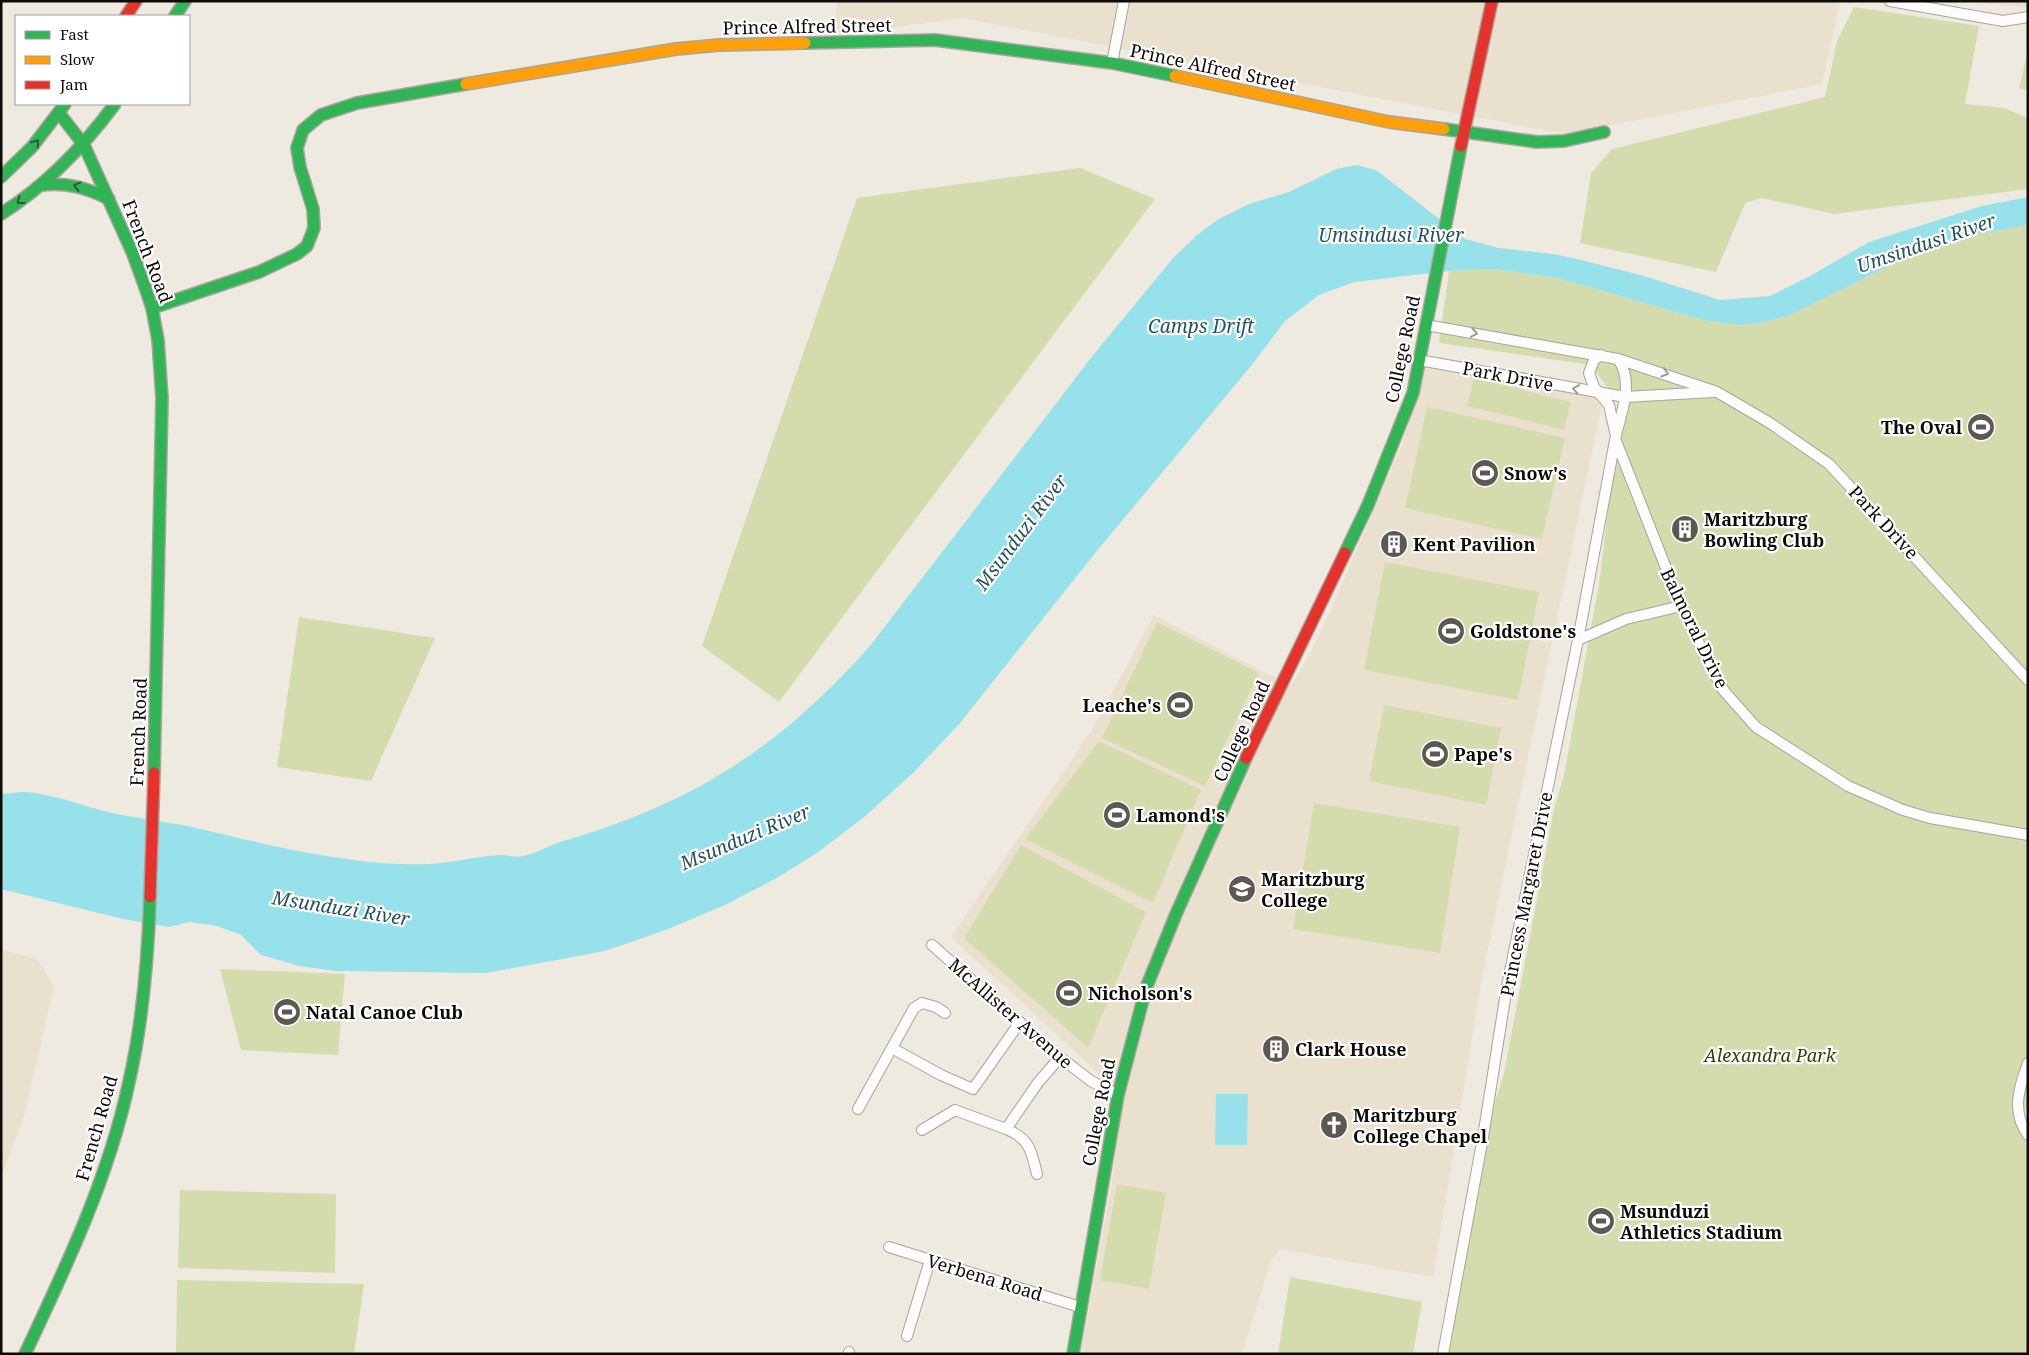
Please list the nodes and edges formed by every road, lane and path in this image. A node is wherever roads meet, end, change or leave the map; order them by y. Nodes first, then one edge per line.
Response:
1 (136, 1) edge
2 (185, 1) edge
3 (1124, 1) edge
4 (1492, 1) edge
5 (1890, 1) edge
6 (2027, 14) edge
7 (127, 15) edge
8 (176, 15) edge
9 (1112, 63) junction
10 (113, 105) edge
11 (62, 108) edge
12 (1465, 131) junction
13 (1604, 132) dead end
14 (84, 145) junction
15 (1, 177) edge
16 (42, 185) junction
17 (109, 199) junction
18 (1, 214) edge
19 (152, 308) junction
20 (1426, 325) junction
21 (1601, 355) junction
22 (1618, 358) junction
23 (1419, 360) junction
24 (1717, 392) junction
25 (1600, 393) junction
26 (1625, 396) junction
27 (1615, 438) junction
28 (1681, 606) junction
29 (1578, 640) junction
30 (2028, 680) edge
31 (2028, 834) edge
32 (932, 944) dead end
33 (945, 1013) dead end
34 (1020, 1022) junction
35 (892, 1048) junction
36 (1060, 1057) junction
37 (2028, 1062) edge
38 (1118, 1095) junction
39 (858, 1110) dead end
40 (1006, 1129) junction
41 (922, 1130) dead end
42 (2028, 1135) edge
43 (1037, 1174) dead end
44 (889, 1247) dead end
45 (930, 1260) junction
46 (1080, 1307) junction
47 (907, 1336) dead end
48 (25, 1354) edge
49 (1073, 1354) edge
50 (1443, 1354) edge

1 - 7 street
2 - 8 street
3 - 9 street
4 - 12 street, College Road
5 - 6 street
9 - 12 street, Prince Alfred Street
9 - 19 street, Prince Alfred Street
10 - 14 street
11 - 14 street, French Road
15 -> 11 street
12 - 13 street, Prince Alfred Street
12 - 20 street, College Road
14 - 16 street
14 - 17 street, French Road
17 -> 16 street
16 -> 18 street
17 - 19 street, French Road
19 - 48 street, French Road
20 -> 21 street, Park Drive
20 - 23 street, College Road
21 - 22 street, Park Drive
21 - 25 street
22 -> 24 street, Park Drive
22 - 26 street
25 -> 23 street, Park Drive
23 - 38 street, College Road
24 - 26 street, Park Drive
24 - 30 street, Park Drive
25 - 26 street, Park Drive
25 - 27 street, Princess Margaret Drive
26 - 27 street, Princess Margaret Drive
27 - 28 street, Balmoral Drive
27 - 29 street, Princess Margaret Drive
28 - 29 street
28 - 31 street, Balmoral Drive
29 - 50 street, Princess Margaret Drive
32 - 34 street, McAllister Avenue
33 - 35 street
34 - 35 street
34 - 36 street, McAllister Avenue
35 - 39 street
36 - 38 street, McAllister Avenue
36 - 40 street
37 - 42 street
38 - 46 street, College Road
40 - 41 street
40 - 43 street
44 - 45 street, Verbena Road
45 - 46 street, Verbena Road
45 - 47 street
46 - 49 street, College Road

